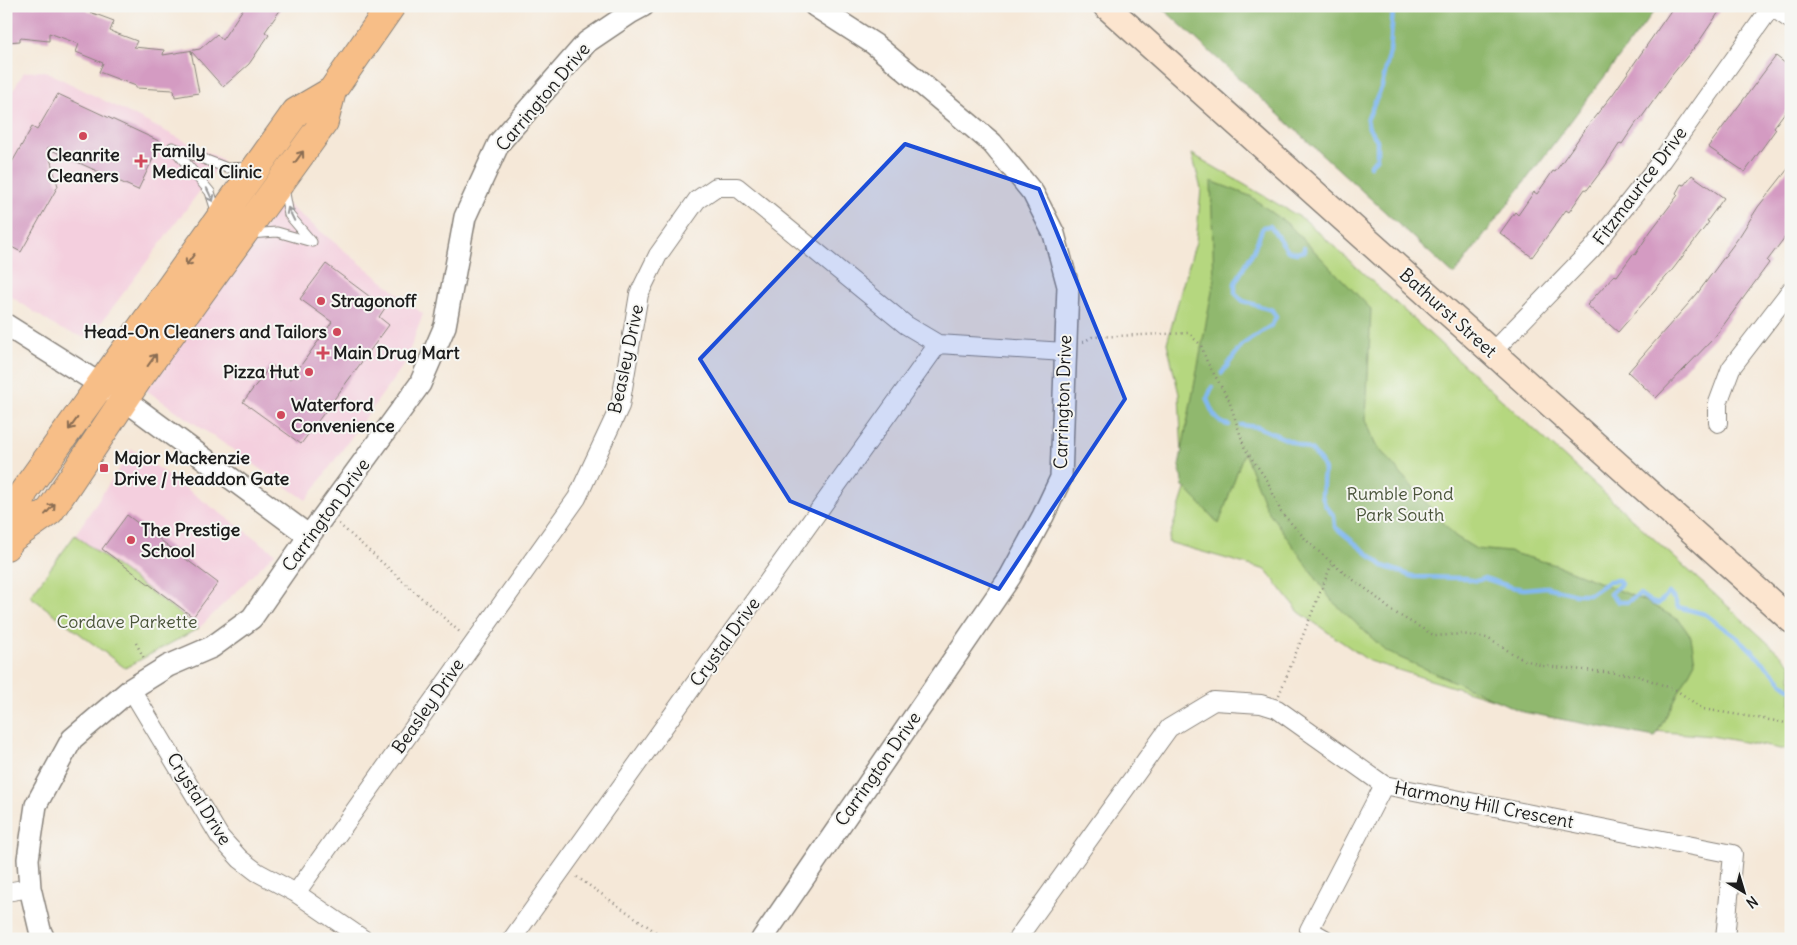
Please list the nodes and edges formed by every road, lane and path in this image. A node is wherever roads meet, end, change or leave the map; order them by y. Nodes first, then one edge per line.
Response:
1 (391, 6) edge
2 (643, 6) edge
3 (815, 6) edge
4 (1106, 6) edge
5 (1772, 6) edge
6 (1791, 20) edge
7 (332, 91) junction
8 (258, 166) junction
9 (282, 180) junction
10 (219, 221) junction
11 (244, 234) junction
12 (1791, 290) edge
13 (6, 325) edge
14 (938, 344) junction
15 (1065, 352) junction
16 (1492, 352) junction
17 (102, 384) junction
18 (125, 400) junction
19 (1718, 423) dead end
20 (327, 513) junction
21 (308, 536) junction
22 (9, 542) edge
23 (1332, 563) junction
24 (1791, 620) edge
25 (472, 643) junction
26 (131, 688) junction
27 (1274, 708) junction
28 (1791, 725) edge
29 (1384, 785) junction
30 (563, 868) junction
31 (30, 888) junction
32 (6, 892) edge
33 (296, 893) junction
34 (44, 939) edge
35 (363, 939) edge
36 (512, 939) edge
37 (666, 939) edge
38 (762, 939) edge
39 (1017, 939) edge
40 (1325, 939) edge
41 (1725, 939) edge

1 - 7 main road
2 - 20 street, Carrington Drive
3 - 15 street, Carrington Drive
4 - 16 main road, Bathurst Street
5 - 6 street
5 - 16 street, Fitzmaurice Drive
7 - 8 main road
9 -> 7 main road
8 - 10 main road
8 -> 10 lane
9 - 11 main road
11 -> 9 lane
10 -> 17 main road
18 -> 11 main road
12 - 19 street
13 - 17 street
14 - 15 street, Beasley Drive
14 - 25 street, Beasley Drive
14 - 30 street, Crystal Drive
15 - 23 path
15 - 38 street, Carrington Drive
16 - 24 main road, Bathurst Street
17 - 18 street
17 -> 22 main road
18 - 21 street
22 -> 18 main road
20 - 21 street, Carrington Drive
20 - 25 path
21 - 26 street, Carrington Drive
23 - 27 path
23 - 28 path
25 - 33 street, Beasley Drive
26 - 31 street, Carrington Drive
26 - 33 street, Crystal Drive
27 - 29 street, Harmony Hill Crescent
27 - 39 street, Harmony Hill Crescent
29 - 40 street
29 - 41 street, Harmony Hill Crescent
30 - 36 street, Crystal Drive
30 - 37 path
31 - 32 street
31 - 34 street, Carrington Drive
33 - 35 street, Crystal Drive

